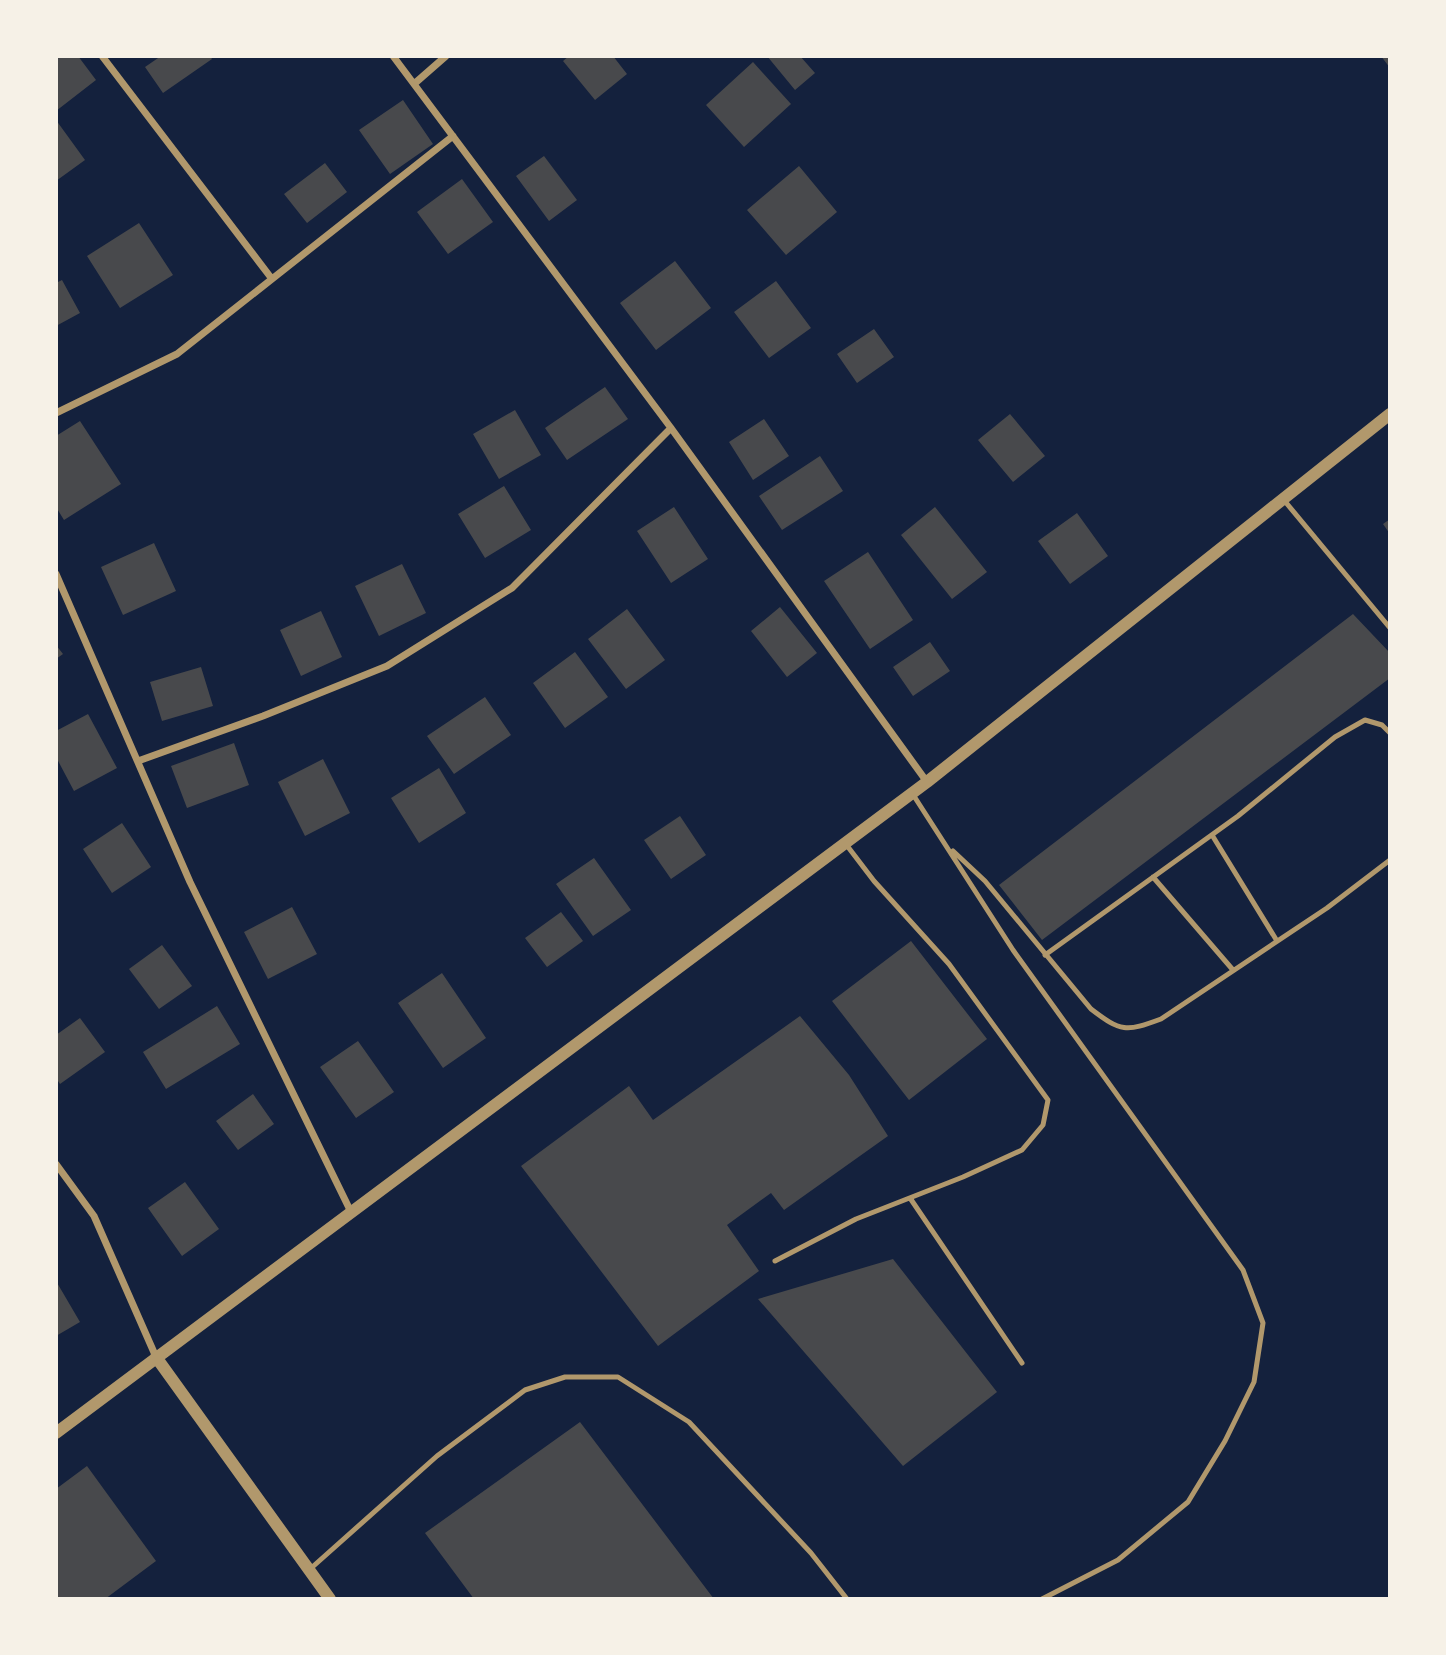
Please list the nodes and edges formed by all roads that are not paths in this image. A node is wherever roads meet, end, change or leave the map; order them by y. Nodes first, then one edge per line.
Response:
1 (102, 56) edge
2 (393, 56) edge
3 (446, 56) edge
4 (414, 84) junction
5 (453, 136) junction
6 (272, 279) junction
7 (56, 413) edge
8 (1390, 414) edge
9 (671, 428) junction
10 (1283, 499) junction
11 (56, 574) edge
12 (1390, 628) edge
13 (1390, 733) edge
14 (138, 761) junction
15 (927, 782) junction
16 (912, 793) junction
17 (1212, 835) junction
18 (845, 843) junction
19 (946, 844) junction
20 (1390, 860) edge
21 (1153, 877) junction
22 (1277, 941) junction
23 (1045, 955) junction
24 (1233, 970) junction
25 (56, 1164) edge
26 (910, 1198) junction
27 (351, 1212) junction
28 (775, 1261) dead end
29 (156, 1357) junction
30 (1021, 1363) dead end
31 (56, 1433) edge
32 (309, 1570) junction
33 (330, 1599) edge
34 (846, 1599) edge
35 (1042, 1599) edge

1 - 6 street
2 - 4 street
3 - 4 street
4 - 5 street
5 - 6 street
5 - 9 street
6 - 7 street
8 - 10 street
9 - 14 street
9 - 15 street
10 - 12 lane
10 - 15 street
11 - 14 street
13 - 17 lane
14 - 27 street
15 - 16 street
16 - 18 street
16 - 19 lane
17 - 21 lane
17 - 22 lane
18 - 26 lane
18 - 27 street
19 - 23 lane
19 - 35 lane
20 - 22 lane
21 - 23 lane
21 - 24 lane
22 - 24 lane
23 - 24 lane
25 - 29 street
26 - 28 lane
26 - 30 lane
27 - 29 street
29 - 31 street
29 - 32 street
32 - 33 street
32 - 34 lane

